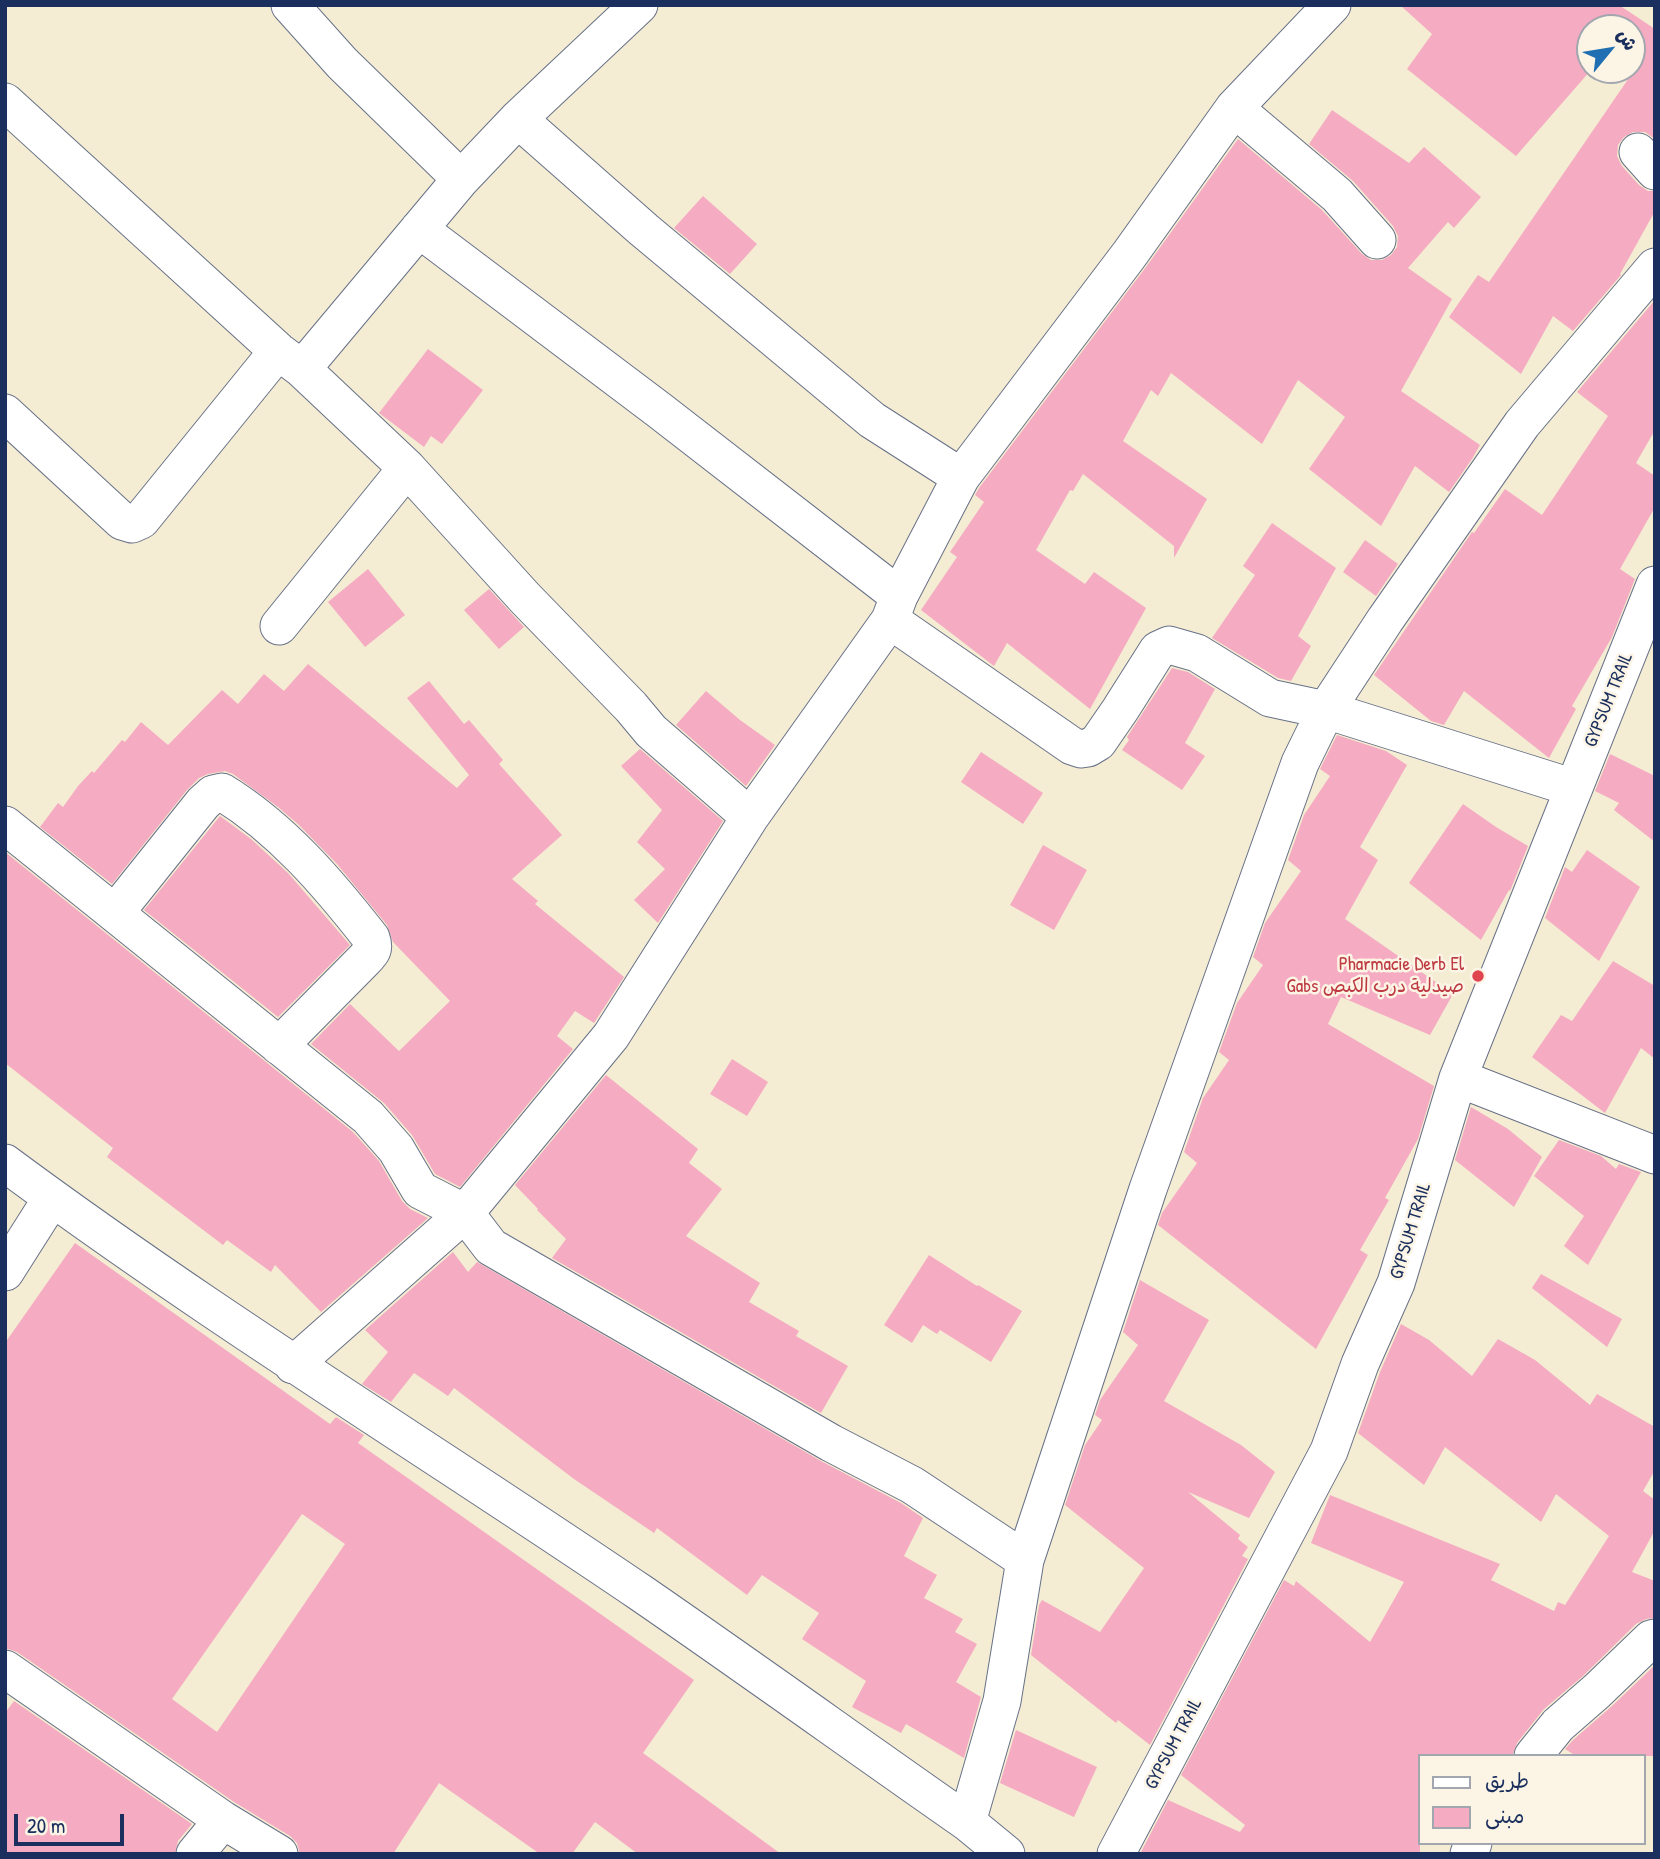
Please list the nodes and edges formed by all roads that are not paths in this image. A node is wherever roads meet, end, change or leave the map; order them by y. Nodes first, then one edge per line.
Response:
1 (290, 5) edge
2 (639, 5) edge
3 (1332, 5) edge
4 (5, 102) edge
5 (1234, 108) junction
6 (518, 119) junction
7 (461, 179) junction
8 (419, 229) junction
9 (1377, 240) dead end
10 (1655, 267) edge
11 (290, 360) junction
12 (5, 413) edge
13 (407, 468) junction
14 (961, 477) junction
15 (1655, 584) edge
16 (895, 608) junction
17 (279, 626) dead end
18 (1326, 710) junction
19 (1574, 788) junction
20 (750, 817) junction
21 (5, 825) edge
22 (115, 913) junction
23 (279, 1046) junction
24 (1458, 1079) junction
25 (1655, 1155) edge
26 (5, 1163) edge
27 (52, 1198) junction
28 (465, 1213) junction
29 (5, 1272) edge
30 (293, 1365) junction
31 (1025, 1560) junction
32 (1653, 1637) edge
33 (5, 1669) edge
34 (1535, 1754) edge
35 (223, 1820) junction
36 (967, 1822) junction
37 (195, 1854) edge
38 (279, 1854) edge
39 (1006, 1854) edge
40 (1116, 1854) edge

1 - 7 street
2 - 6 street
3 - 5 street
4 - 11 street
5 - 9 street
5 - 14 street
6 - 7 street
6 - 14 street
7 - 8 street
8 - 11 street
8 - 16 street
10 - 18 street
11 - 12 street
11 - 13 street
13 - 17 street
13 - 20 street
14 - 16 street
15 - 19 street, GYPSUM TRAIL
16 - 18 street
16 - 20 street
18 - 19 street
18 - 31 street
19 - 24 street, GYPSUM TRAIL
20 - 28 street
21 - 22 street
22 - 23 street
22 - 23 street
23 - 28 street
24 - 25 street
24 - 40 street, GYPSUM TRAIL
26 - 27 street
27 - 29 street
27 - 30 street
28 - 30 street
28 - 31 street
30 - 36 street
31 - 36 street
32 - 34 street
33 - 35 street
35 - 37 street
35 - 38 street
36 - 39 street

